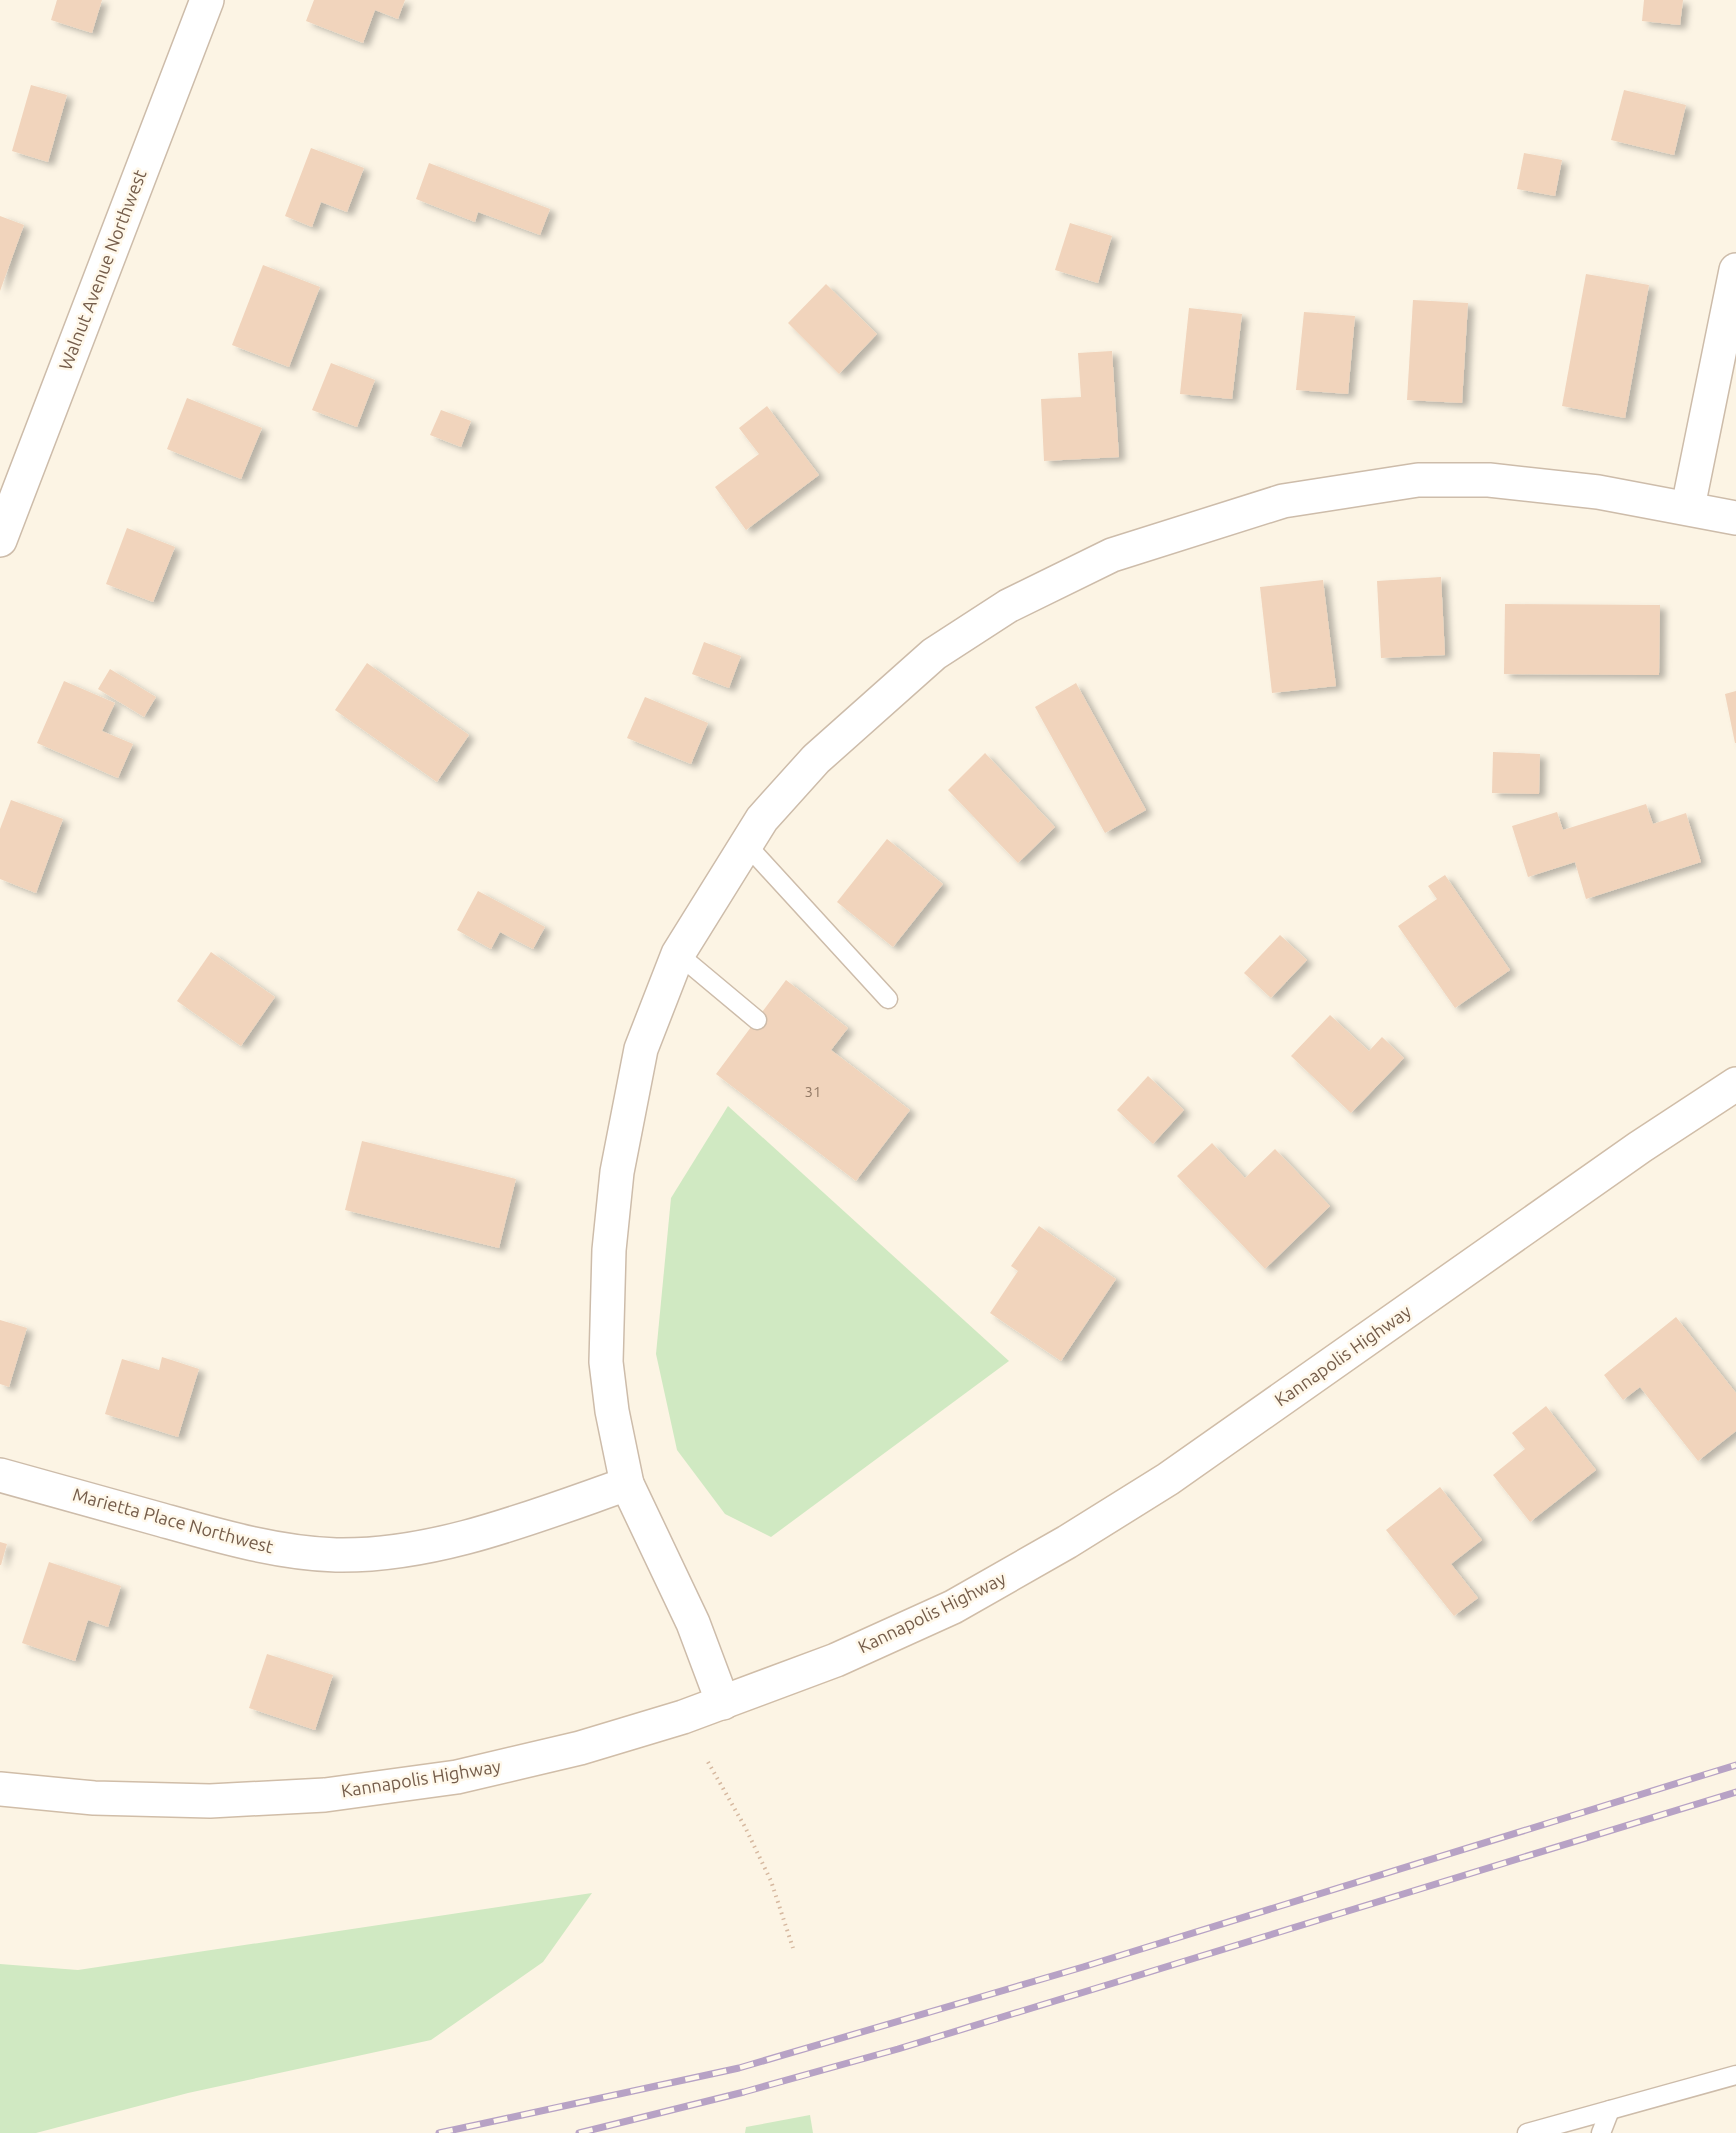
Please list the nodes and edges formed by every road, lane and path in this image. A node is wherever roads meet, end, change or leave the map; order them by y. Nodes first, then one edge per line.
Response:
1 (207, 0) edge
2 (1736, 270) edge
3 (1688, 507) junction
4 (1736, 518) edge
5 (0, 540) edge
6 (746, 844) junction
7 (678, 954) junction
8 (888, 999) dead end
9 (757, 1020) dead end
10 (1736, 1084) edge
11 (0, 1475) edge
12 (627, 1484) junction
13 (723, 1703) junction
14 (708, 1762) dead end
15 (0, 1789) edge
16 (793, 1948) dead end
17 (1736, 2075) edge
18 (1611, 2110) junction
19 (1527, 2133) edge
20 (1601, 2133) edge

1 - 5 street, Walnut Avenue Northwest
2 - 3 street
3 - 4 street
3 - 6 street
6 - 7 street
6 - 8 lane
7 - 9 lane
7 - 12 street
10 - 13 street, Kannapolis Highway
11 - 12 street, Marietta Place Northwest
12 - 13 street
13 - 15 street, Kannapolis Highway
14 - 16 path
17 - 18 lane
18 - 19 lane
18 - 20 lane

